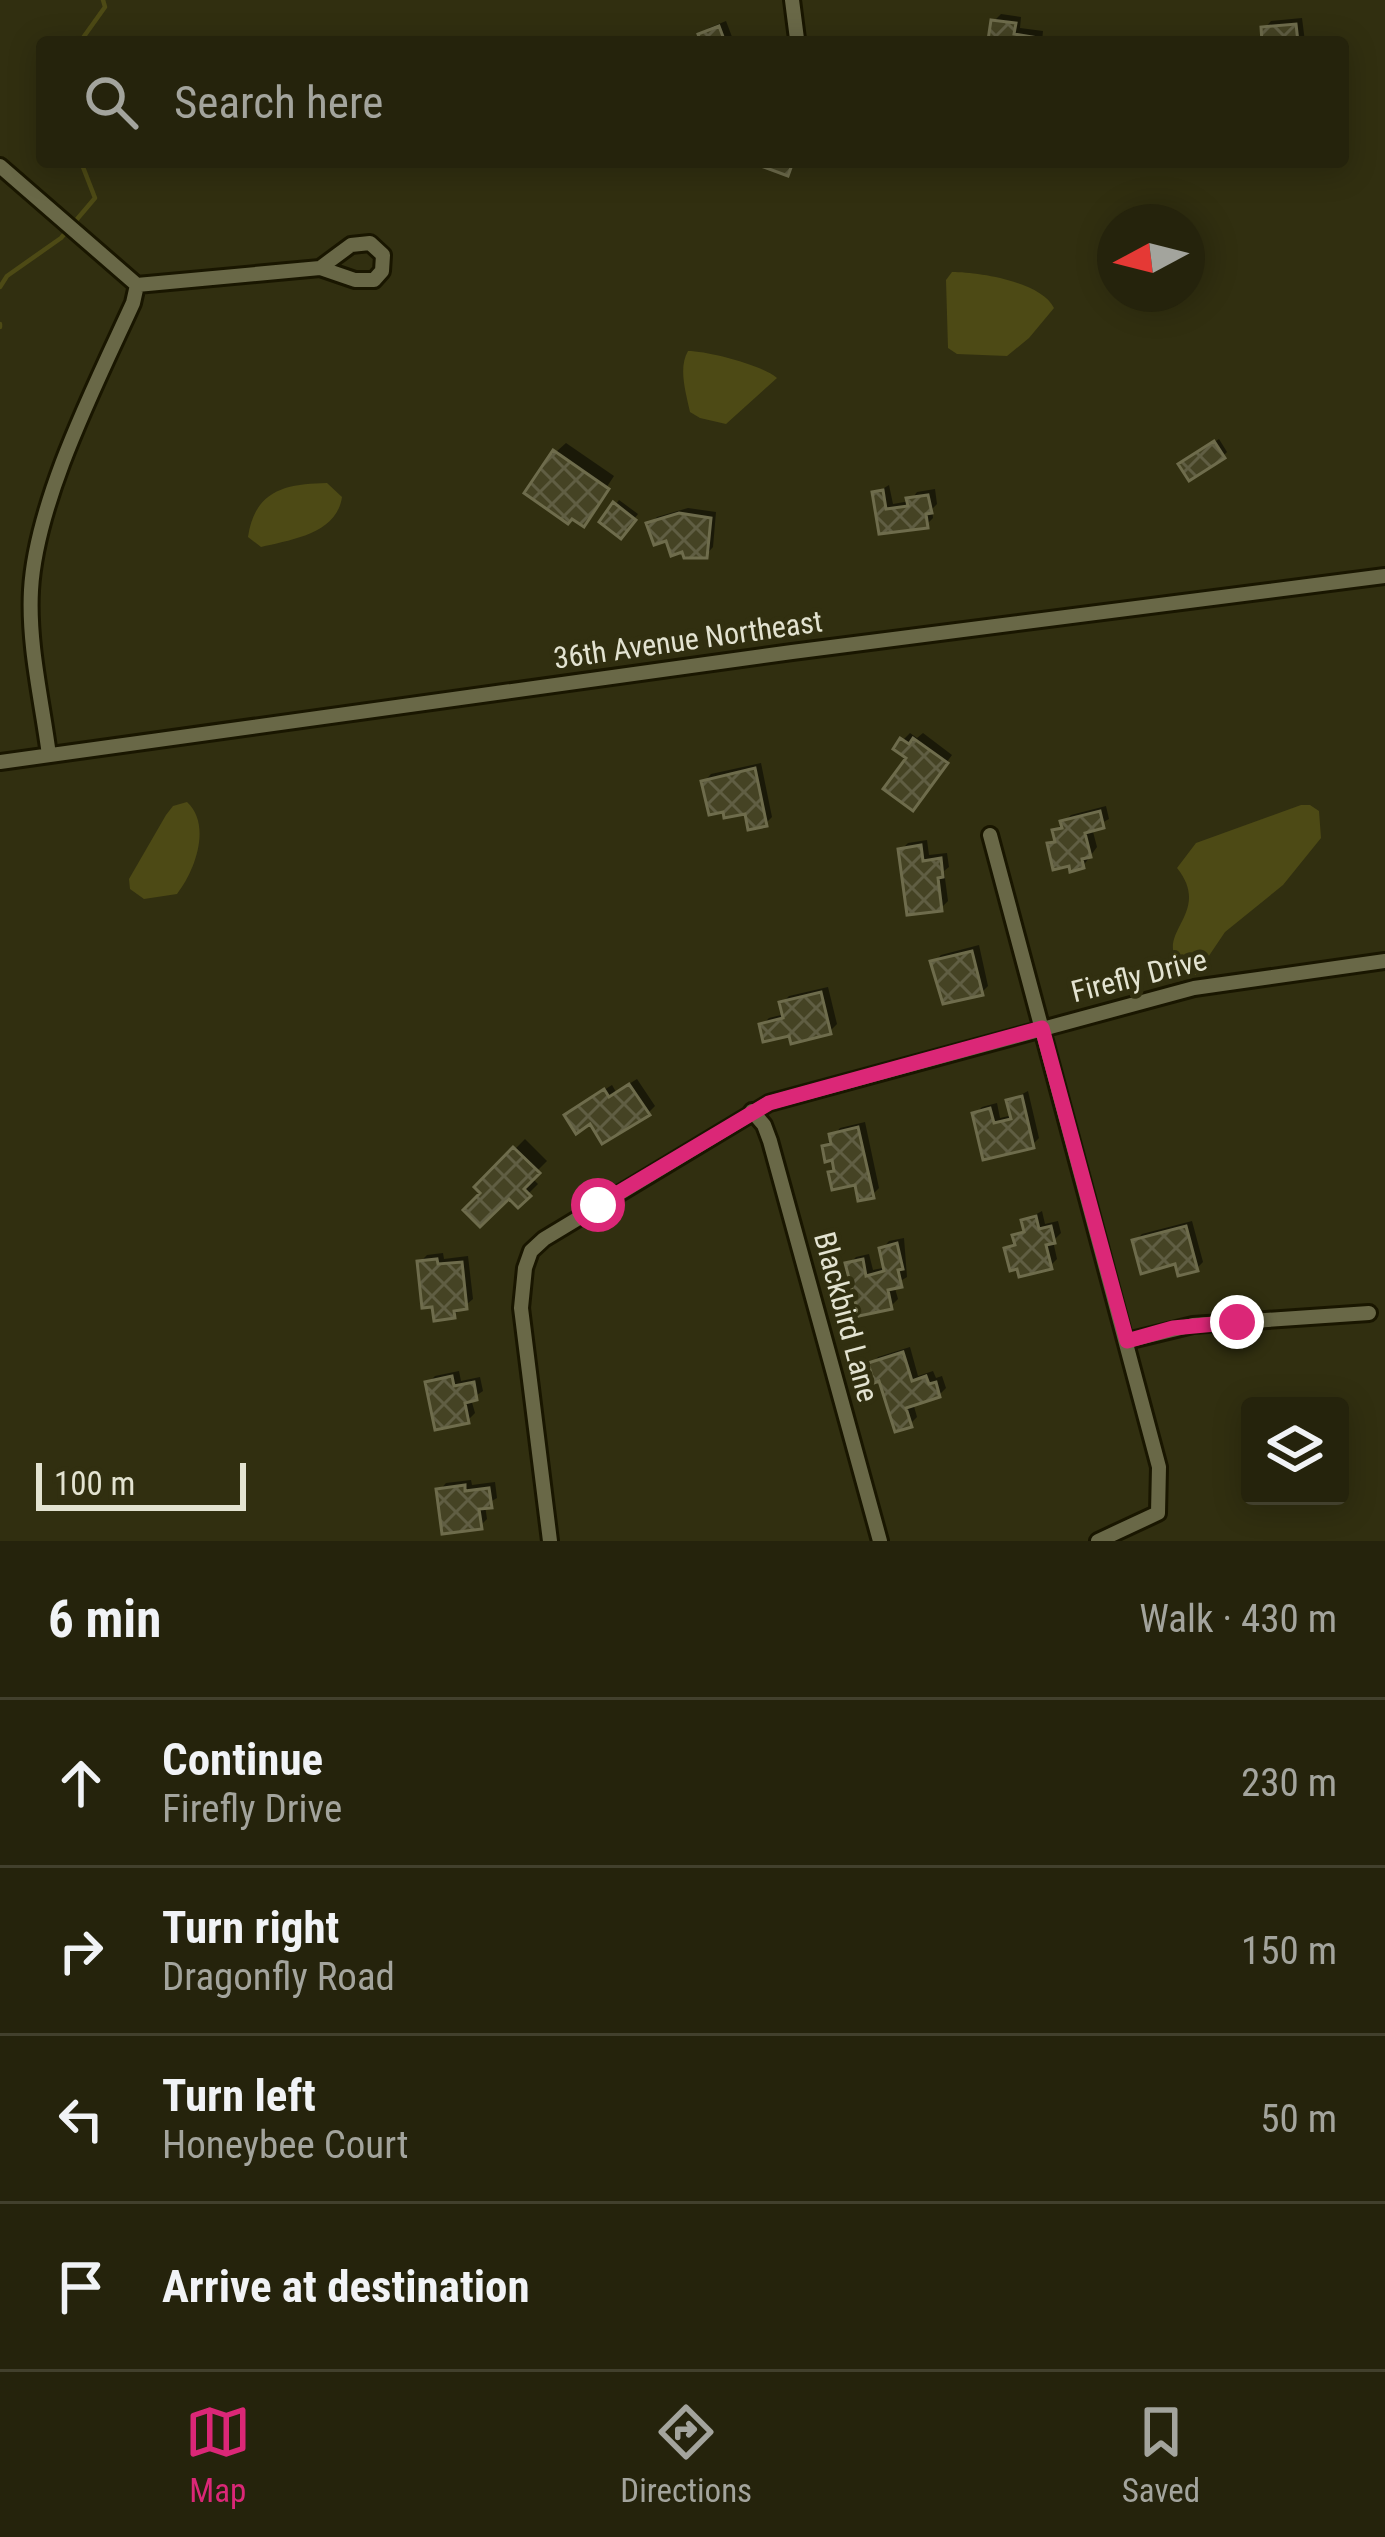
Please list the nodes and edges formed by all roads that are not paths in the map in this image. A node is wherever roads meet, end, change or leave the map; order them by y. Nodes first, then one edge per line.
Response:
1 (792, 0) edge
2 (797, 36) edge
3 (0, 166) edge
4 (320, 268) dead end
5 (137, 285) junction
6 (1385, 576) edge
7 (49, 755) junction
8 (0, 762) edge
9 (990, 836) dead end
10 (1385, 961) edge
11 (1042, 1028) junction
12 (752, 1111) junction
13 (1369, 1313) dead end
14 (1127, 1341) junction
15 (550, 1541) edge
16 (880, 1541) edge
17 (1098, 1541) edge

1 - 2 street
3 - 5 street
4 - 5 street
5 - 7 street
6 - 7 street, 36th Avenue Northeast
7 - 8 street, 36th Avenue Northeast
9 - 11 street
10 - 11 street, Firefly Drive
11 - 12 street, Firefly Drive
11 - 14 street
12 - 15 street, Firefly Drive
12 - 16 street, Blackbird Lane
13 - 14 street
14 - 17 street

